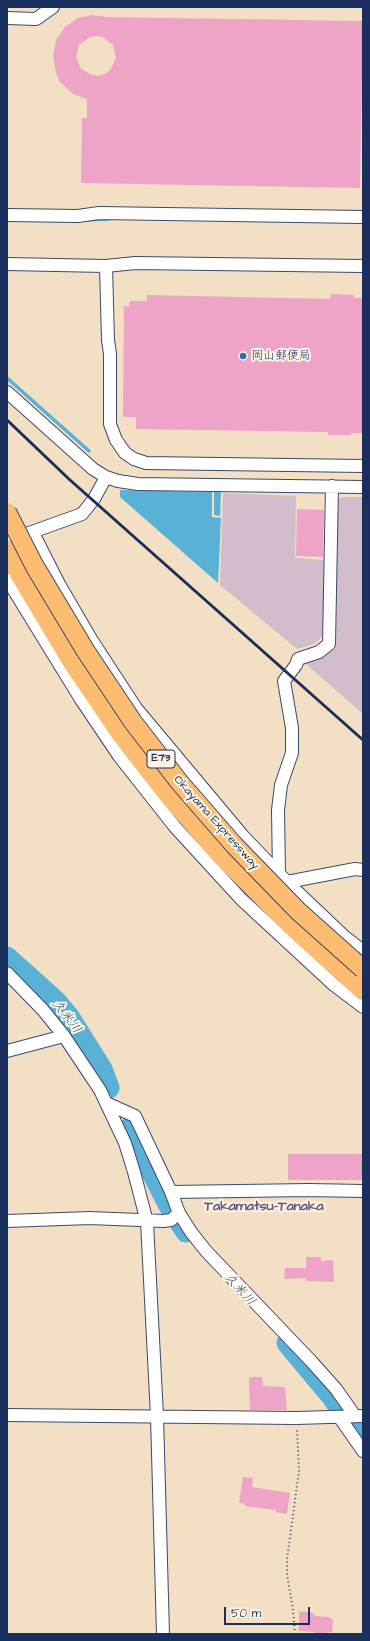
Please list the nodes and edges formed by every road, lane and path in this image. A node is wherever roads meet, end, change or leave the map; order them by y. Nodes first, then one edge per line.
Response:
1 (53, 7) edge
2 (7, 18) edge
3 (7, 215) edge
4 (363, 217) edge
5 (7, 264) edge
6 (106, 266) junction
7 (363, 266) edge
8 (7, 392) edge
9 (363, 466) edge
10 (106, 477) junction
11 (332, 486) junction
12 (363, 486) edge
13 (7, 512) edge
14 (33, 533) junction
15 (7, 541) edge
16 (7, 549) edge
17 (7, 579) edge
18 (363, 870) edge
19 (283, 878) junction
20 (363, 951) edge
21 (363, 969) edge
22 (7, 973) edge
23 (363, 991) edge
24 (363, 1007) edge
25 (64, 1036) junction
26 (7, 1051) edge
27 (106, 1103) junction
28 (363, 1191) edge
29 (171, 1192) junction
30 (176, 1216) junction
31 (7, 1221) edge
32 (147, 1222) junction
33 (7, 1415) edge
34 (157, 1416) junction
35 (350, 1417) edge
36 (296, 1418) junction
37 (363, 1451) edge
38 (163, 1634) edge
39 (295, 1634) edge

1 - 2 street
3 - 4 street
5 - 6 street
6 - 7 street
6 - 9 street
8 - 10 street
10 - 11 street
10 - 14 street
11 - 12 street
11 - 19 street
13 - 21 highway, Okayama Expressway / E73, bridge
14 - 15 street
14 - 19 street
16 - 23 highway, Okayama Expressway / E73
17 - 24 street
18 - 19 street
19 - 20 street
22 - 25 street
25 - 26 street
25 - 27 street
27 - 29 street
27 - 32 street
28 - 29 street
29 - 30 street
30 - 32 street
30 - 35 street
31 - 32 street
32 - 34 street
33 - 34 street
34 - 36 street
34 - 38 street
35 - 36 street
35 - 37 street
36 - 39 path

